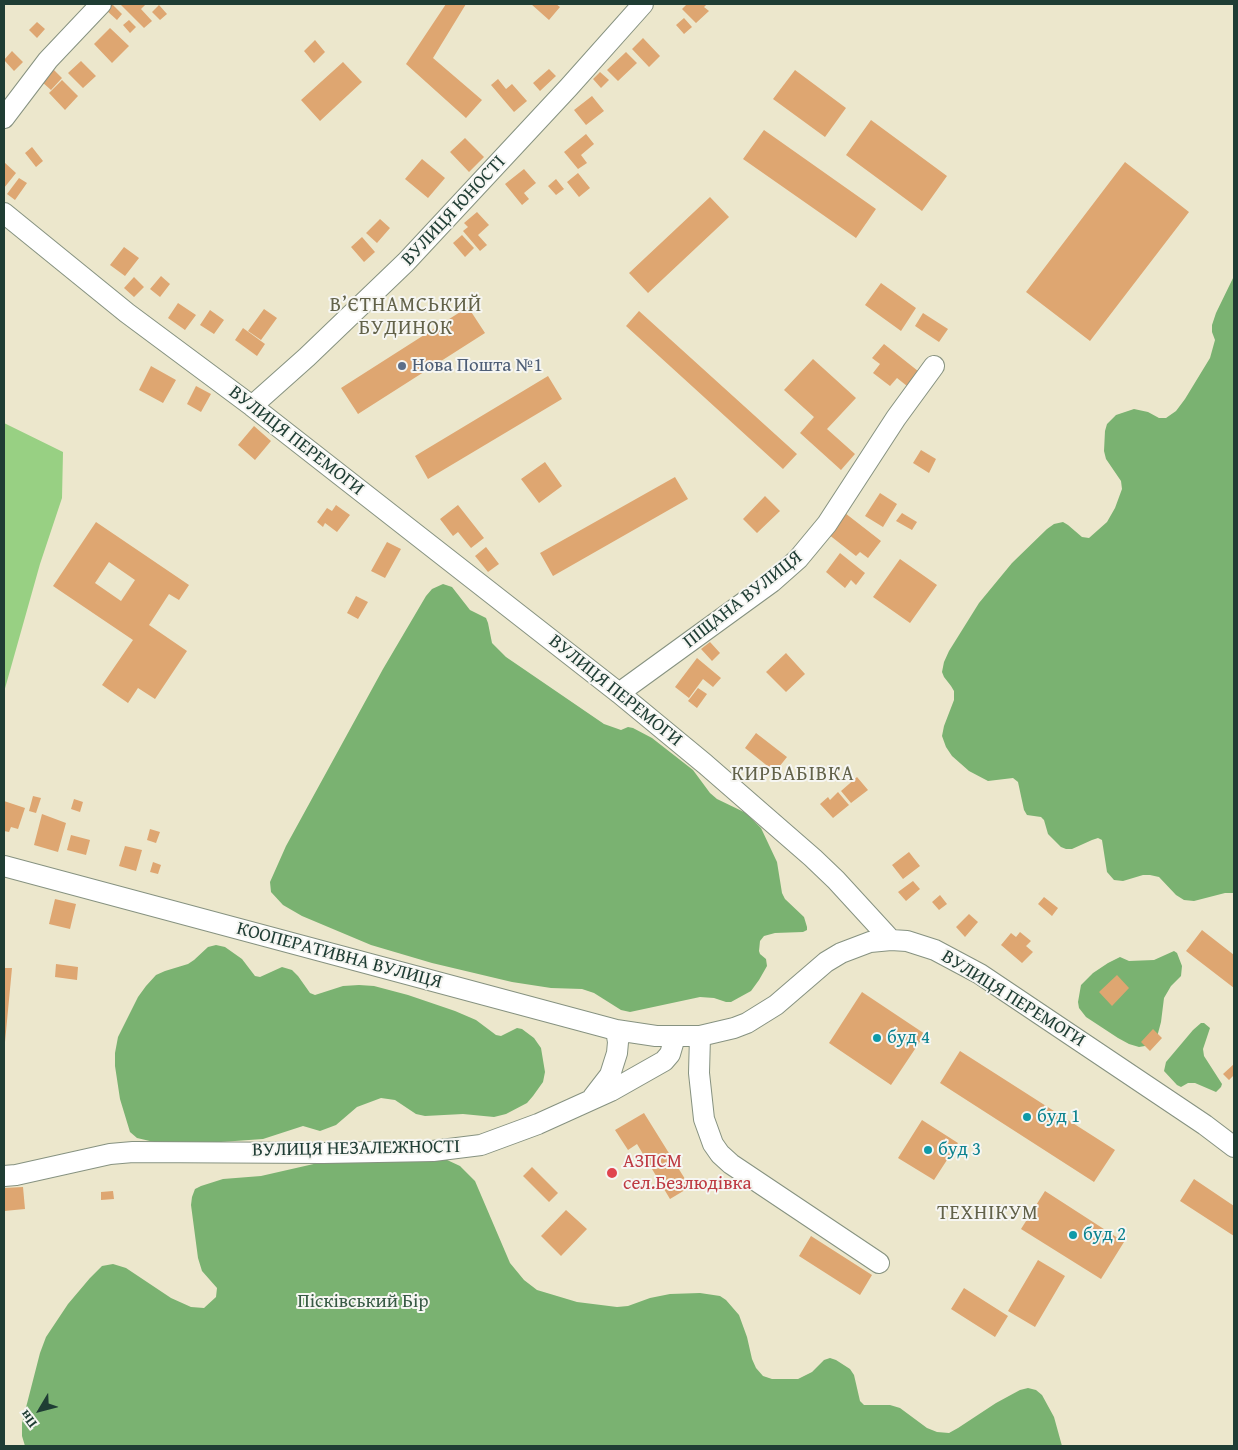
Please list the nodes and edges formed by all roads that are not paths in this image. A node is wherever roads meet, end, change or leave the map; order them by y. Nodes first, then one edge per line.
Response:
1 (102, 4) edge
2 (643, 4) edge
3 (4, 118) edge
4 (4, 213) edge
5 (934, 366) dead end
6 (252, 406) junction
7 (619, 693) junction
8 (4, 866) edge
9 (891, 940) junction
10 (616, 1030) junction
11 (700, 1036) junction
12 (675, 1037) junction
13 (590, 1100) junction
14 (1234, 1147) edge
15 (4, 1176) edge
16 (879, 1263) dead end

1 - 3 street
2 - 6 street, ВУЛИЦЯ ЮНОСТІ
4 - 6 street, ВУЛИЦЯ ПЕРЕМОГИ
5 - 7 street, ПІЩАНА ВУЛИЦЯ
6 - 7 street, ВУЛИЦЯ ПЕРЕМОГИ
7 - 9 street, ВУЛИЦЯ ПЕРЕМОГИ
8 - 10 street, КООПЕРАТИВНА ВУЛИЦЯ
9 - 11 street, КООПЕРАТИВНА ВУЛИЦЯ
9 - 14 street, ВУЛИЦЯ ПЕРЕМОГИ
10 - 12 street, КООПЕРАТИВНА ВУЛИЦЯ
10 - 13 street
11 - 12 street, КООПЕРАТИВНА ВУЛИЦЯ
11 - 16 street
12 - 13 street, ВУЛИЦЯ НЕЗАЛЕЖНОСТІ
13 - 15 street, ВУЛИЦЯ НЕЗАЛЕЖНОСТІ

